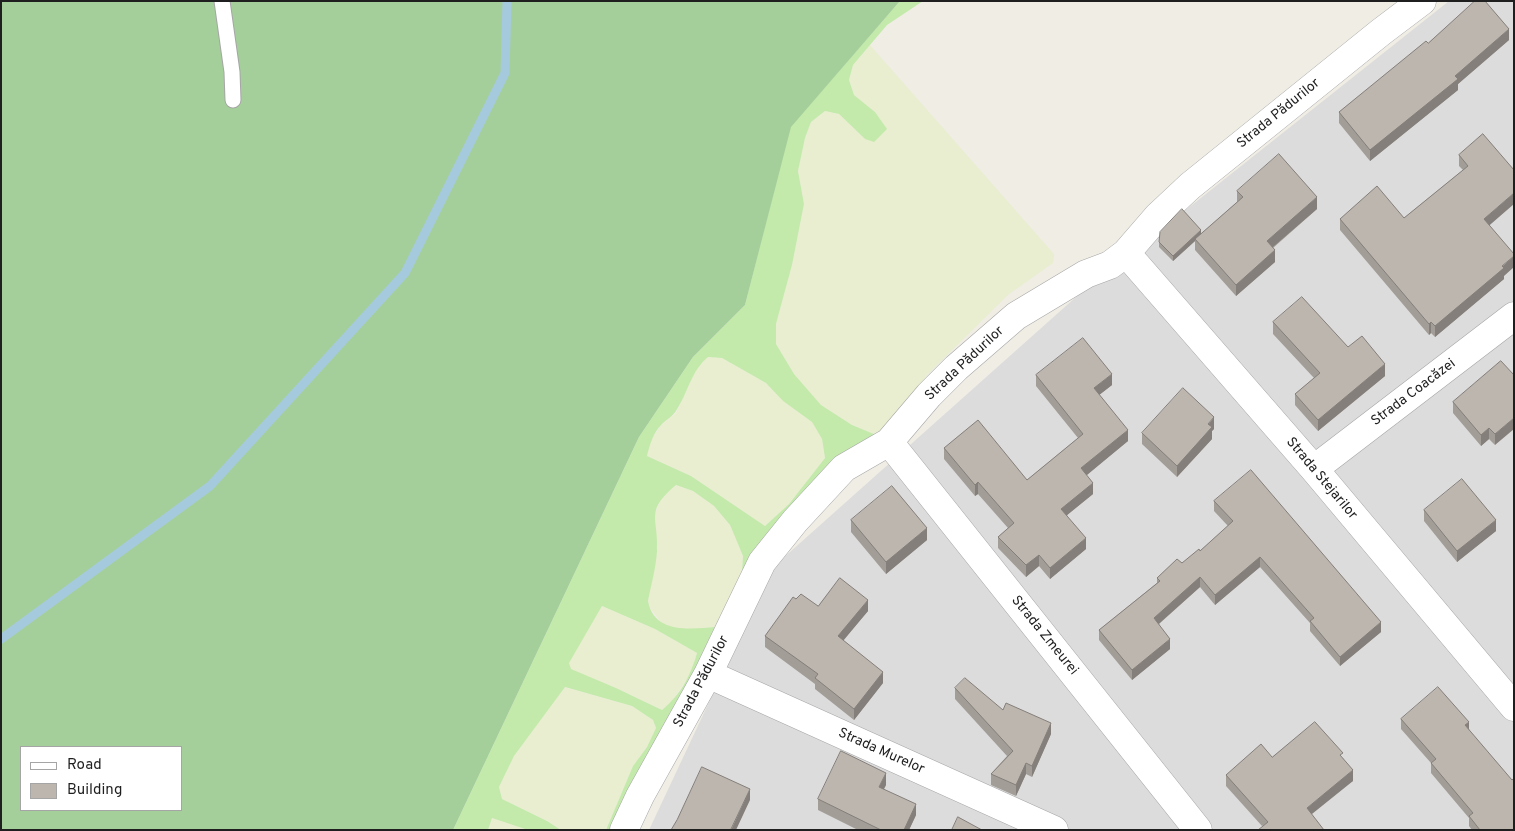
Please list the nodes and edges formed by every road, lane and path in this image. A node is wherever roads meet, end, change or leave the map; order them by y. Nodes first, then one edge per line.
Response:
1 (222, 1) edge
2 (1422, 1) edge
3 (233, 100) dead end
4 (1126, 253) junction
5 (1509, 329) edge
6 (889, 442) junction
7 (1314, 469) junction
8 (708, 674) junction
9 (1514, 707) edge
10 (624, 830) edge
11 (1054, 830) edge
12 (1198, 830) edge

1 - 3 lane
2 - 4 street, Strada Pădurilor
4 - 6 street, Strada Pădurilor
4 - 7 street, Strada Stejarilor
5 - 7 street, Strada Coacăzei
6 - 8 street, Strada Pădurilor
6 - 12 street, Strada Zmeurei
7 - 9 street, Strada Stejarilor
8 - 10 street, Strada Pădurilor
8 - 11 street, Strada Murelor

